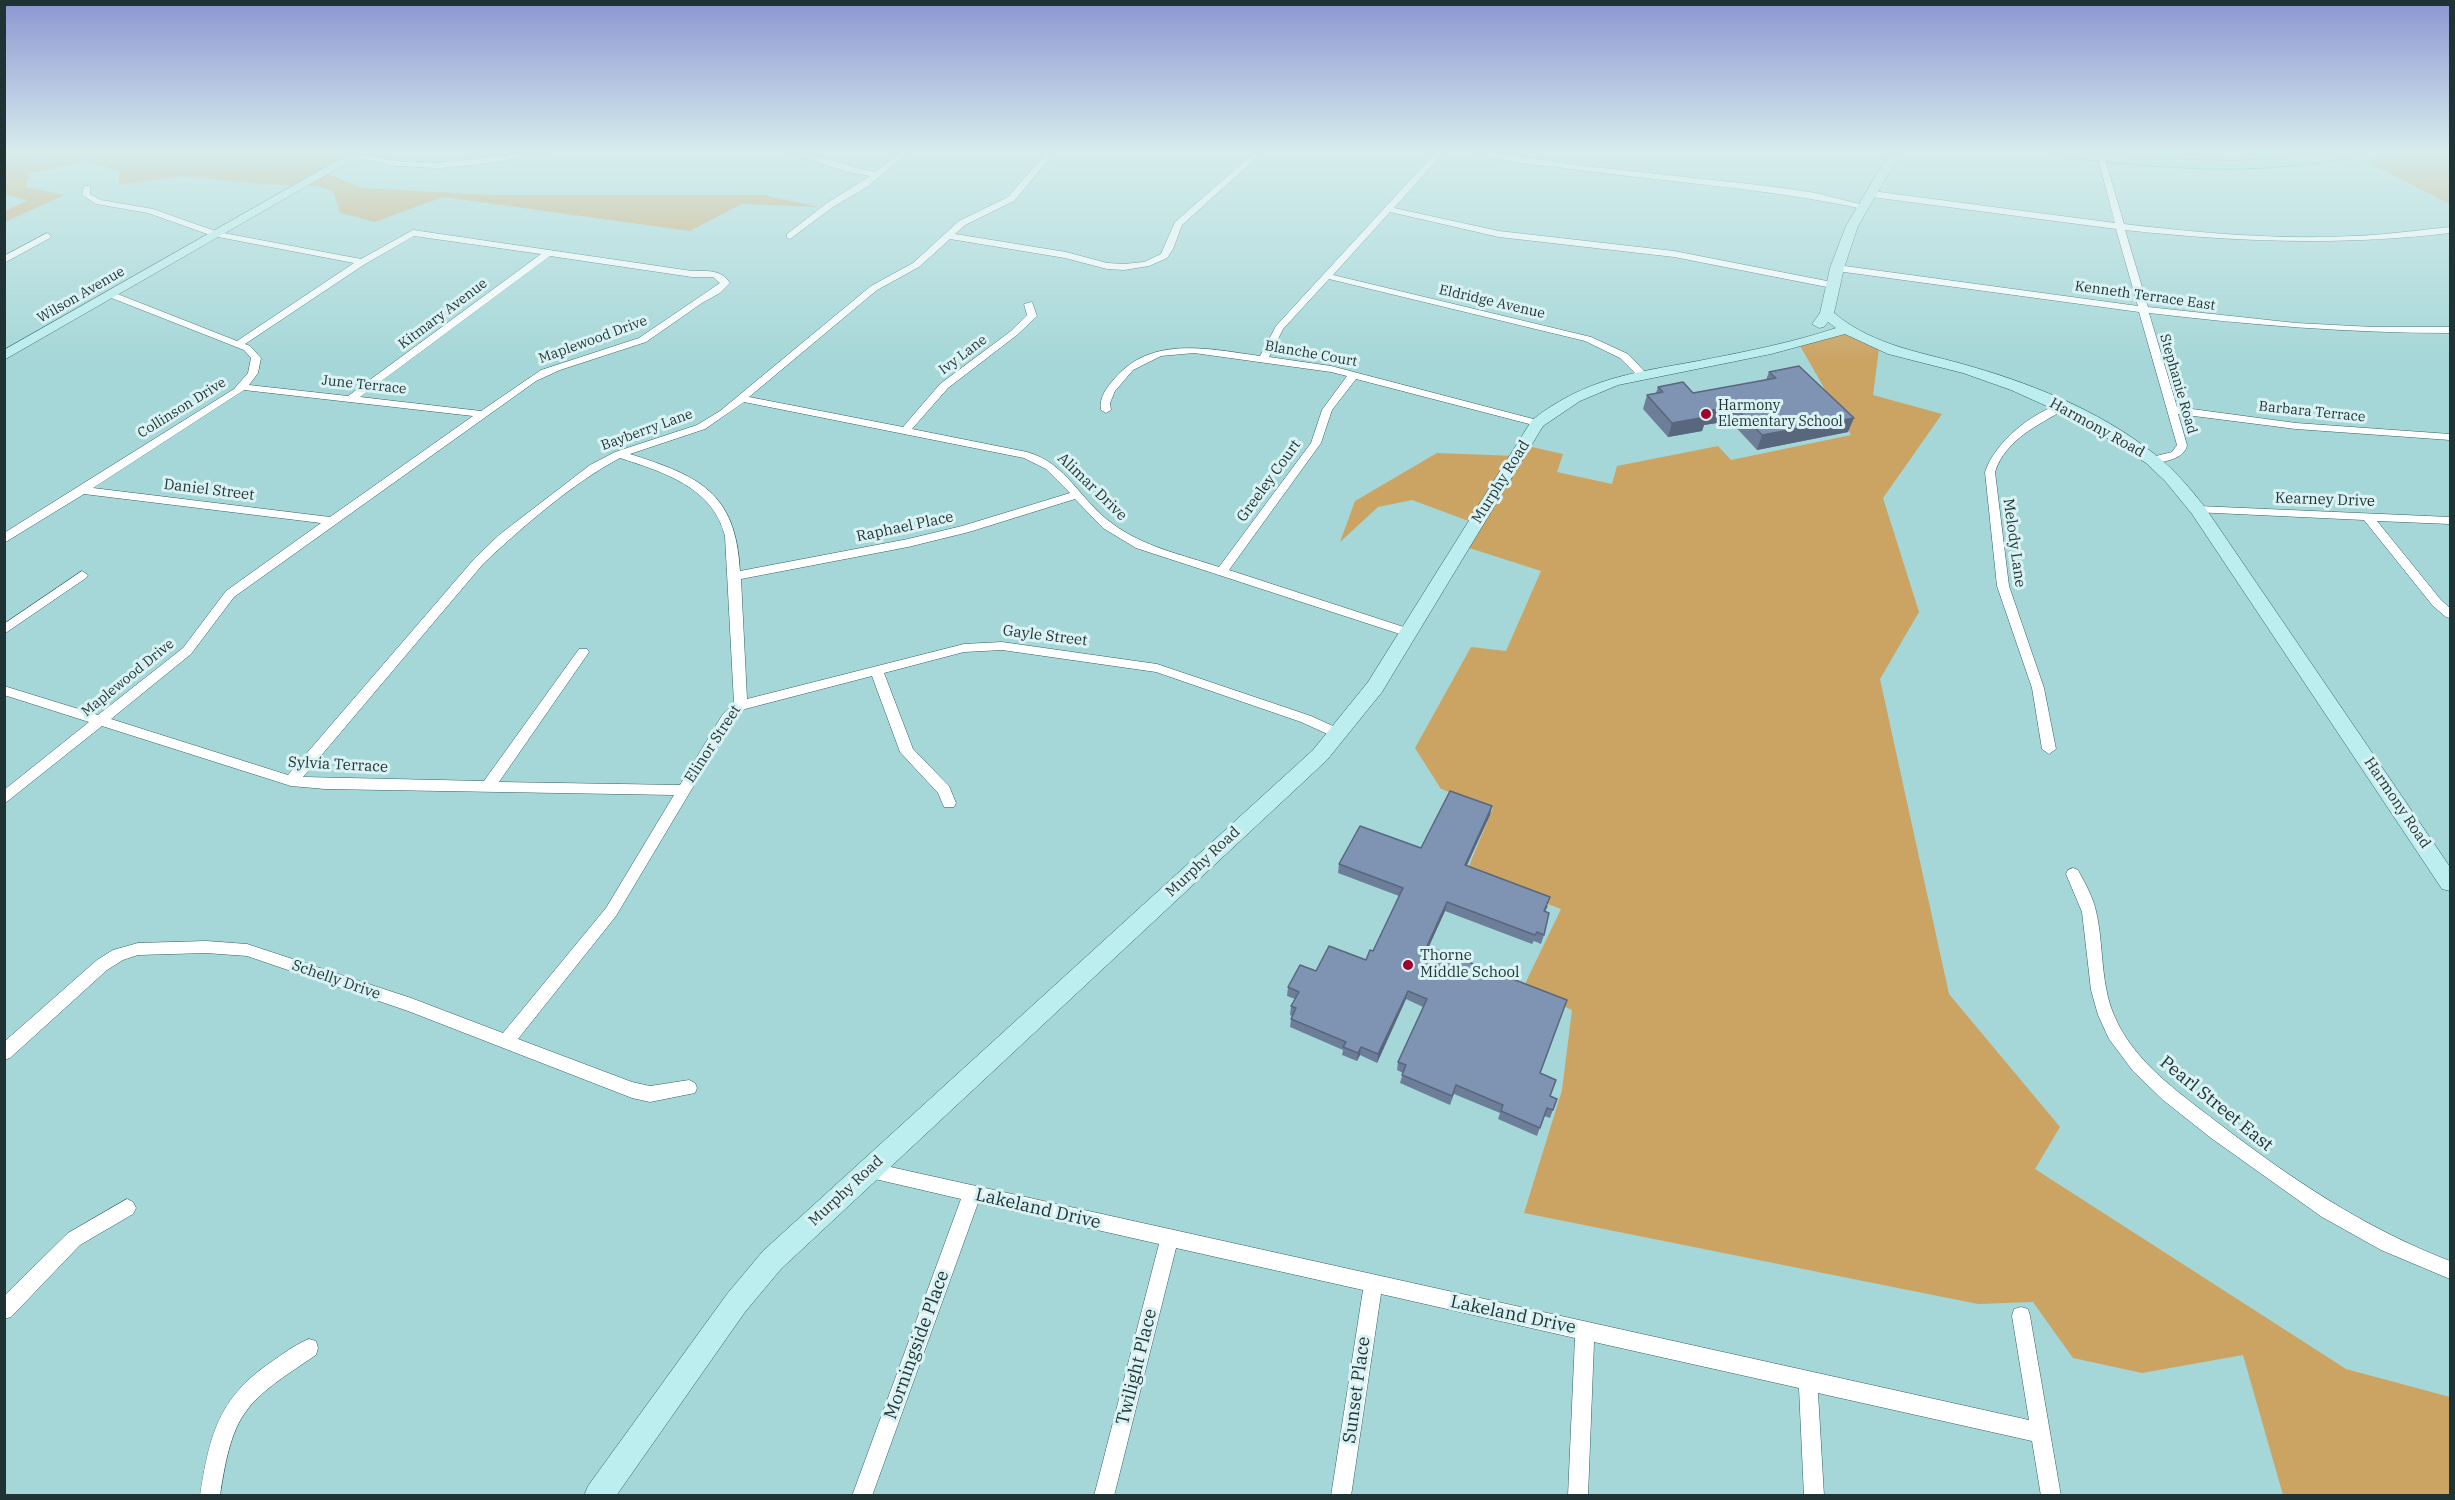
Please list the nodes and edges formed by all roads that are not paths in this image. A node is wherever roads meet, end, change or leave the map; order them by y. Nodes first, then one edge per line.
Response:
1 (182, 222) edge
2 (237, 222) edge
3 (808, 222) edge
4 (964, 222) edge
5 (1180, 222) edge
6 (1376, 222) edge
7 (1446, 222) edge
8 (1854, 222) edge
9 (2082, 222) edge
10 (2118, 222) edge
11 (2119, 227) junction
12 (2451, 230) edge
13 (216, 234) junction
14 (47, 236) dead end
15 (790, 236) dead end
16 (948, 236) junction
17 (550, 252) junction
18 (4, 260) edge
19 (362, 262) junction
20 (1837, 268) junction
21 (1326, 276) junction
22 (1832, 285) junction
23 (112, 295) junction
24 (1029, 304) dead end
25 (2143, 310) junction
26 (1827, 314) junction
27 (1844, 330) junction
28 (2451, 330) edge
29 (1809, 342) junction
30 (238, 344) junction
31 (1874, 346) junction
32 (4, 356) edge
33 (1263, 359) junction
34 (1642, 374) junction
35 (1353, 375) junction
36 (242, 387) junction
37 (352, 399) junction
38 (744, 399) junction
39 (2061, 407) junction
40 (1106, 410) dead end
41 (2172, 410) junction
42 (482, 414) junction
43 (1537, 423) junction
44 (906, 429) junction
45 (2451, 437) edge
46 (619, 454) junction
47 (2152, 460) junction
48 (82, 489) junction
49 (1078, 494) junction
50 (2198, 510) junction
51 (2368, 517) junction
52 (332, 520) junction
53 (2451, 520) edge
54 (4, 538) edge
55 (1221, 572) junction
56 (82, 575) dead end
57 (735, 576) junction
58 (2451, 614) edge
59 (4, 630) edge
60 (1409, 633) junction
61 (583, 652) dead end
62 (877, 672) junction
63 (4, 690) edge
64 (741, 705) junction
65 (100, 720) junction
66 (1339, 734) junction
67 (2049, 749) dead end
68 (291, 781) junction
69 (488, 786) junction
70 (684, 790) junction
71 (4, 799) edge
72 (949, 803) dead end
73 (2073, 874) dead end
74 (2451, 883) edge
75 (507, 1041) junction
76 (4, 1053) edge
77 (689, 1089) dead end
78 (868, 1170) junction
79 (972, 1194) junction
80 (127, 1208) dead end
81 (1169, 1238) junction
82 (2451, 1270) edge
83 (1373, 1284) junction
84 (4, 1310) edge
85 (2021, 1316) dead end
86 (1585, 1331) junction
87 (309, 1348) dead end
88 (1808, 1381) junction
89 (2041, 1433) junction
90 (210, 1496) edge
91 (598, 1496) edge
92 (862, 1496) edge
93 (1104, 1496) edge
94 (1341, 1496) edge
95 (1578, 1496) edge
96 (1814, 1496) edge
97 (2052, 1496) edge

1 - 13 street
2 - 13 street, Wilson Avenue
3 - 15 street
4 - 16 street, Bayberry Lane
5 - 16 street
6 - 21 street
7 - 22 street
8 - 20 street
9 - 11 street
10 - 11 street, Stephanie Road
11 - 12 street
11 - 25 street, Stephanie Road
13 - 19 street
13 - 23 street, Wilson Avenue
14 - 18 street
16 - 38 street, Bayberry Lane
17 - 19 street, Maplewood Drive
17 - 37 street, Kitmary Avenue
17 - 42 street, Maplewood Drive
19 - 30 street, Maplewood Drive
20 - 22 street
20 - 25 street, Kenneth Terrace East
21 - 33 street
21 - 34 street, Eldridge Avenue
22 - 26 street
23 - 30 street, Collinson Drive
23 - 32 street, Wilson Avenue
24 - 44 street, Ivy Lane
25 - 28 street, Kenneth Terrace East
25 - 41 street, Stephanie Road
26 - 27 street, Harmony Road
26 - 29 street
27 - 29 street, Murphy Road
27 - 31 street, Harmony Road
29 - 31 street
29 - 34 street, Murphy Road
30 - 36 street, Collinson Drive
31 - 39 street, Harmony Road
33 - 35 street, Blanche Court
33 - 40 street, Blanche Court
34 - 43 street, Murphy Road
35 - 43 street, Blanche Court
35 - 55 street, Greeley Court
36 - 37 street, June Terrace
36 - 48 street, Collinson Drive
37 - 42 street, June Terrace
38 - 44 street, Alimar Drive
38 - 46 street, Bayberry Lane
39 - 47 street, Harmony Road
39 - 67 street, Melody Lane
41 - 45 street, Barbara Terrace
41 - 47 street, Stephanie Road
42 - 52 street, Maplewood Drive
43 - 60 street, Murphy Road
44 - 49 street, Alimar Drive
46 - 57 street, Elinor Street
46 - 68 street, Bayberry Lane
47 - 50 street, Harmony Road
48 - 52 street, Daniel Street
48 - 54 street, Collinson Drive
49 - 55 street, Alimar Drive
49 - 57 street, Raphael Place
50 - 51 street, Kearney Drive
50 - 74 street, Harmony Road
51 - 53 street, Kearney Drive
51 - 58 street
52 - 65 street, Maplewood Drive
55 - 60 street, Alimar Drive
56 - 59 street
57 - 64 street, Elinor Street
60 - 66 street, Murphy Road
61 - 69 street
62 - 64 street, Gayle Street
62 - 66 street, Gayle Street
62 - 72 street
63 - 65 street, Sylvia Terrace
64 - 70 street, Elinor Street
65 - 68 street, Sylvia Terrace
65 - 71 street, Maplewood Drive
66 - 78 street, Murphy Road
68 - 69 street, Sylvia Terrace
69 - 70 street, Sylvia Terrace
70 - 75 street, Elinor Street
73 - 82 street, Pearl Street East
75 - 76 street, Schelly Drive
75 - 77 street, Schelly Drive
78 - 79 street, Lakeland Drive
78 - 91 street, Murphy Road
79 - 81 street, Lakeland Drive
79 - 92 street, Morningside Place
80 - 84 street
81 - 83 street, Lakeland Drive
81 - 93 street, Twilight Place
83 - 86 street, Lakeland Drive
83 - 94 street, Sunset Place
85 - 89 street
86 - 88 street, Lakeland Drive
86 - 95 street
87 - 90 street
88 - 89 street, Lakeland Drive
88 - 96 street
89 - 97 street

